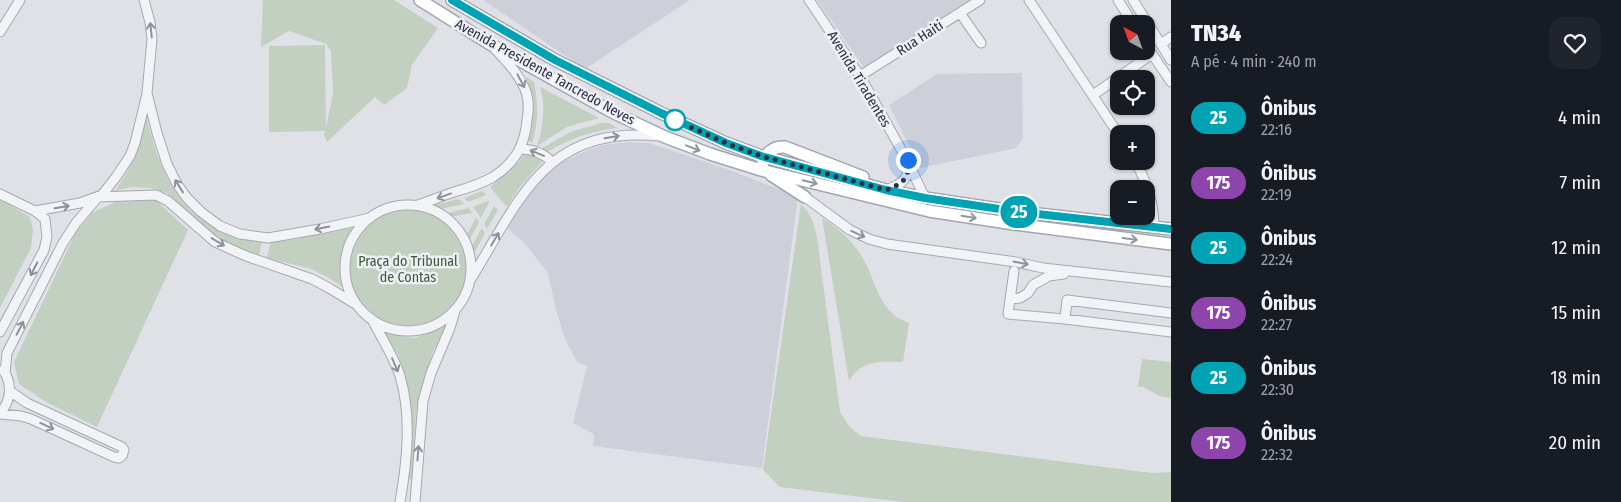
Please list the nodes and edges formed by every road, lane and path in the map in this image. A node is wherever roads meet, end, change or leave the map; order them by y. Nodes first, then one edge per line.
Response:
1 (20, 0) edge
2 (144, 0) edge
3 (420, 0) edge
4 (452, 0) edge
5 (809, 0) edge
6 (980, 0) edge
7 (1029, 0) edge
8 (1118, 0) edge
9 (1134, 2) edge
10 (1125, 11) junction
11 (960, 13) junction
12 (1127, 15) edge
13 (0, 32) edge
14 (1171, 37) edge
15 (981, 43) dead end
16 (490, 44) junction
17 (1161, 44) junction
18 (1155, 58) edge
19 (1143, 60) edge
20 (1171, 60) edge
21 (860, 76) junction
22 (1171, 82) edge
23 (147, 92) junction
24 (1093, 95) junction
25 (1112, 125) edge
26 (665, 137) junction
27 (520, 148) junction
28 (765, 157) junction
29 (908, 160) junction
30 (552, 162) junction
31 (762, 170) junction
32 (1139, 170) edge
33 (886, 190) junction
34 (0, 194) edge
35 (98, 197) junction
36 (805, 197) joint
37 (925, 198) junction
38 (417, 206) junction
39 (35, 211) junction
40 (370, 218) junction
41 (1154, 227) junction
42 (1171, 229) edge
43 (1171, 244) edge
44 (1014, 271) dead end
45 (470, 281) junction
46 (1171, 282) edge
47 (1171, 287) edge
48 (1010, 299) junction
49 (357, 306) junction
50 (455, 310) junction
51 (1171, 313) edge
52 (1065, 319) junction
53 (373, 321) junction
54 (0, 332) edge
55 (1171, 332) edge
56 (3, 370) edge
57 (10, 391) junction
58 (0, 414) edge
59 (403, 485) junction
60 (416, 485) junction
61 (400, 502) edge
62 (415, 502) edge

1 - 13 street
23 -> 2 street
3 - 16 main road, Avenida Presidente Tancredo Neves
4 - 28 main road, Avenida Presidente Tancredo Neves
5 - 21 street, Avenida Tiradentes
6 - 11 street, Rua Haiti
7 - 24 street
8 - 10 street
9 - 10 street
9 - 17 street
10 - 12 street
11 - 15 street
11 - 21 street, Rua Haiti
14 - 17 street
16 - 26 main road, Avenida Presidente Tancredo Neves
16 -> 27 street
17 - 20 street
18 - 22 street
19 - 24 street
21 - 29 street, Avenida Tiradentes
23 - 35 street
40 -> 23 street
24 - 25 street
30 -> 26 street
26 -> 31 main road, Avenida Presidente Tancredo Neves
30 -> 27 street
27 -> 38 street
28 - 31 main road
28 - 33 main road
29 - 33 street
29 - 37 street, Avenida Tiradentes
45 -> 30 street
31 - 36 main road
31 -> 43 main road, Avenida Presidente Tancredo Neves
32 - 41 street
33 - 37 main road
34 - 39 street
39 -> 35 street
35 -> 49 street
56 -> 35 street
36 -> 46 street
37 - 41 main road
38 - 40 street
38 - 45 street
39 -> 54 street
40 - 49 street
41 - 42 main road
44 - 48 street
45 - 50 street
47 - 48 street
48 - 52 street
49 - 53 street
50 - 53 street
60 -> 50 street
51 - 52 street
52 - 55 street
53 -> 59 street
56 - 57 street
57 - 58 street
58 -> 57 street
59 - 60 street
59 - 61 street
60 - 62 street

